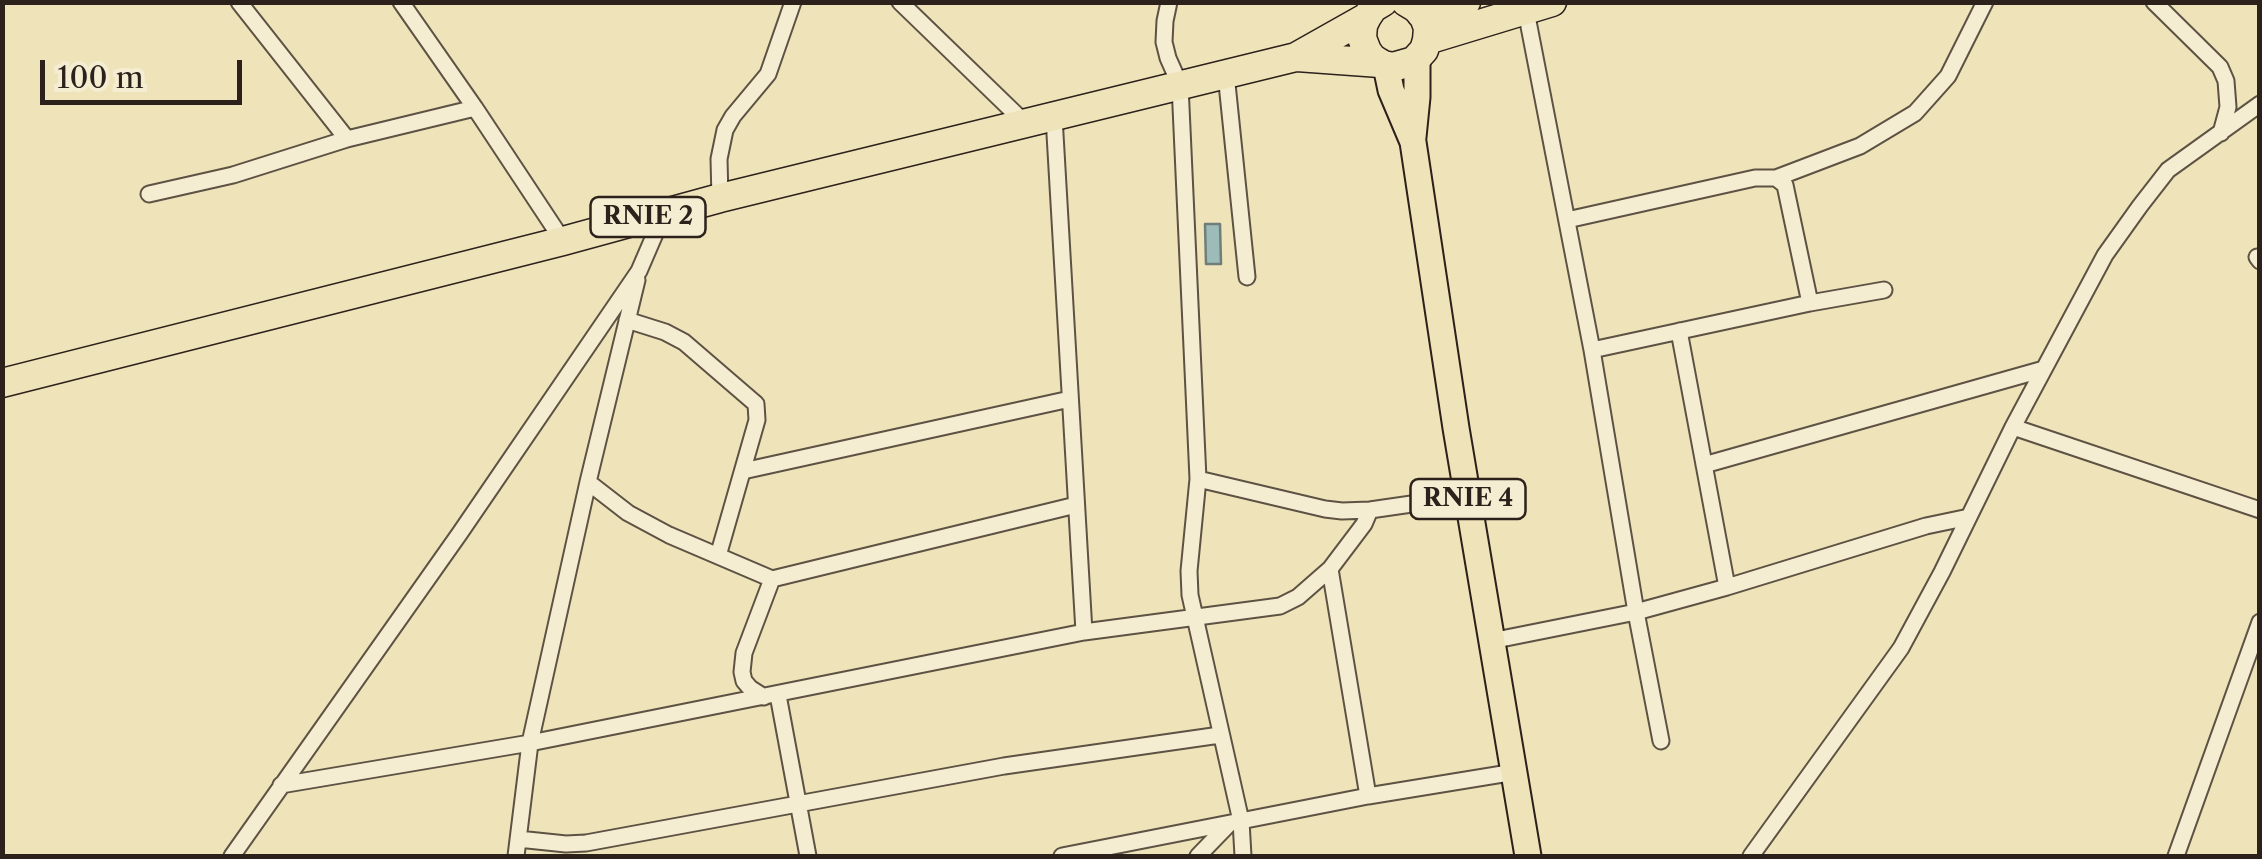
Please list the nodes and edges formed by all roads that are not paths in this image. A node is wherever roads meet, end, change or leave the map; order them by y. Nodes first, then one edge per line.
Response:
1 (239, 2) edge
2 (401, 2) edge
3 (793, 2) edge
4 (900, 2) edge
5 (1169, 2) edge
6 (1466, 2) edge
7 (1985, 2) edge
8 (2154, 2) edge
9 (1539, 7) edge
10 (1399, 15) edge
11 (1296, 57) junction
12 (1383, 64) junction
13 (1226, 74) junction
14 (1180, 86) junction
15 (2260, 104) edge
16 (476, 108) junction
17 (1054, 117) junction
18 (1026, 124) junction
19 (2221, 133) junction
20 (347, 140) junction
21 (1412, 142) junction
22 (1776, 178) junction
23 (149, 194) dead end
24 (720, 198) junction
25 (664, 213) junction
26 (1568, 220) junction
27 (562, 240) junction
28 (639, 271) junction
29 (1247, 277) dead end
30 (1884, 290) dead end
31 (1810, 303) junction
32 (628, 320) junction
33 (1679, 331) junction
34 (1592, 350) junction
35 (2044, 369) junction
36 (2, 383) edge
37 (1070, 399) junction
38 (2013, 428) junction
39 (1704, 466) junction
40 (743, 470) junction
41 (1198, 479) junction
42 (588, 482) junction
43 (1467, 496) junction
44 (1076, 505) junction
45 (1370, 510) junction
46 (2260, 510) edge
47 (1969, 517) junction
48 (718, 556) junction
49 (1330, 569) junction
50 (772, 579) junction
51 (1727, 587) junction
52 (1636, 612) junction
53 (1196, 617) junction
54 (2260, 622) edge
55 (1084, 632) junction
56 (1491, 642) junction
57 (771, 696) junction
58 (1220, 735) junction
59 (1661, 741) dead end
60 (530, 743) junction
61 (1514, 772) junction
62 (281, 785) junction
63 (1368, 796) junction
64 (799, 802) junction
65 (1234, 823) junction
66 (518, 839) junction
67 (232, 856) edge
68 (516, 856) edge
69 (808, 856) edge
70 (1062, 856) edge
71 (1198, 856) edge
72 (1244, 856) edge
73 (1528, 856) edge
74 (1751, 856) edge
75 (2176, 856) edge

1 - 20 street
2 - 16 street
3 - 24 street
4 - 18 street
5 - 14 street
6 - 10 highway
7 - 22 street
8 - 19 street
9 - 10 highway
9 - 26 street
10 - 11 highway
10 - 12 highway
10 - 12 highway
10 - 21 main road, RNIE 4
11 - 12 highway
11 - 13 highway, RNIE 2
12 - 21 main road, RNIE 4
13 - 14 highway, RNIE 2
13 - 29 street
14 - 17 highway, RNIE 2
14 - 41 street
15 - 19 street
16 - 20 street
16 - 27 street
17 - 18 highway, RNIE 2
17 - 37 street
18 - 24 highway, RNIE 2
19 - 35 street
20 - 23 street
21 - 43 main road, RNIE 4
22 - 26 street
22 - 31 street
24 - 25 highway, RNIE 2
25 - 27 highway, RNIE 2
25 - 28 street
26 - 34 street
27 - 36 highway, RNIE 2
28 - 32 street
28 - 62 street
30 - 31 street
31 - 33 street
32 - 40 street
32 - 42 street
33 - 34 street
33 - 39 street
34 - 52 street
35 - 38 street
35 - 39 street
37 - 40 street
37 - 44 street
38 - 46 street
38 - 47 street
39 - 51 street
40 - 48 street
41 - 45 street
41 - 53 street
42 - 48 street
42 - 60 street
43 - 45 street
43 - 56 main road, RNIE 4
44 - 50 street
44 - 55 street
45 - 49 street
47 - 51 street
47 - 74 street
48 - 50 street
49 - 53 street
49 - 63 street
50 - 57 street
51 - 52 street
52 - 56 street
52 - 59 street
53 - 55 street
53 - 58 street
54 - 75 street
55 - 57 street
56 - 61 main road, RNIE 4
57 - 60 street
57 - 64 street
58 - 64 street
58 - 65 street
60 - 62 street
60 - 66 street
61 - 63 street
61 - 73 main road, RNIE 4
62 - 67 street
63 - 65 street
64 - 66 street
64 - 69 street
65 - 70 street
65 - 71 street
65 - 72 street
66 - 68 street

